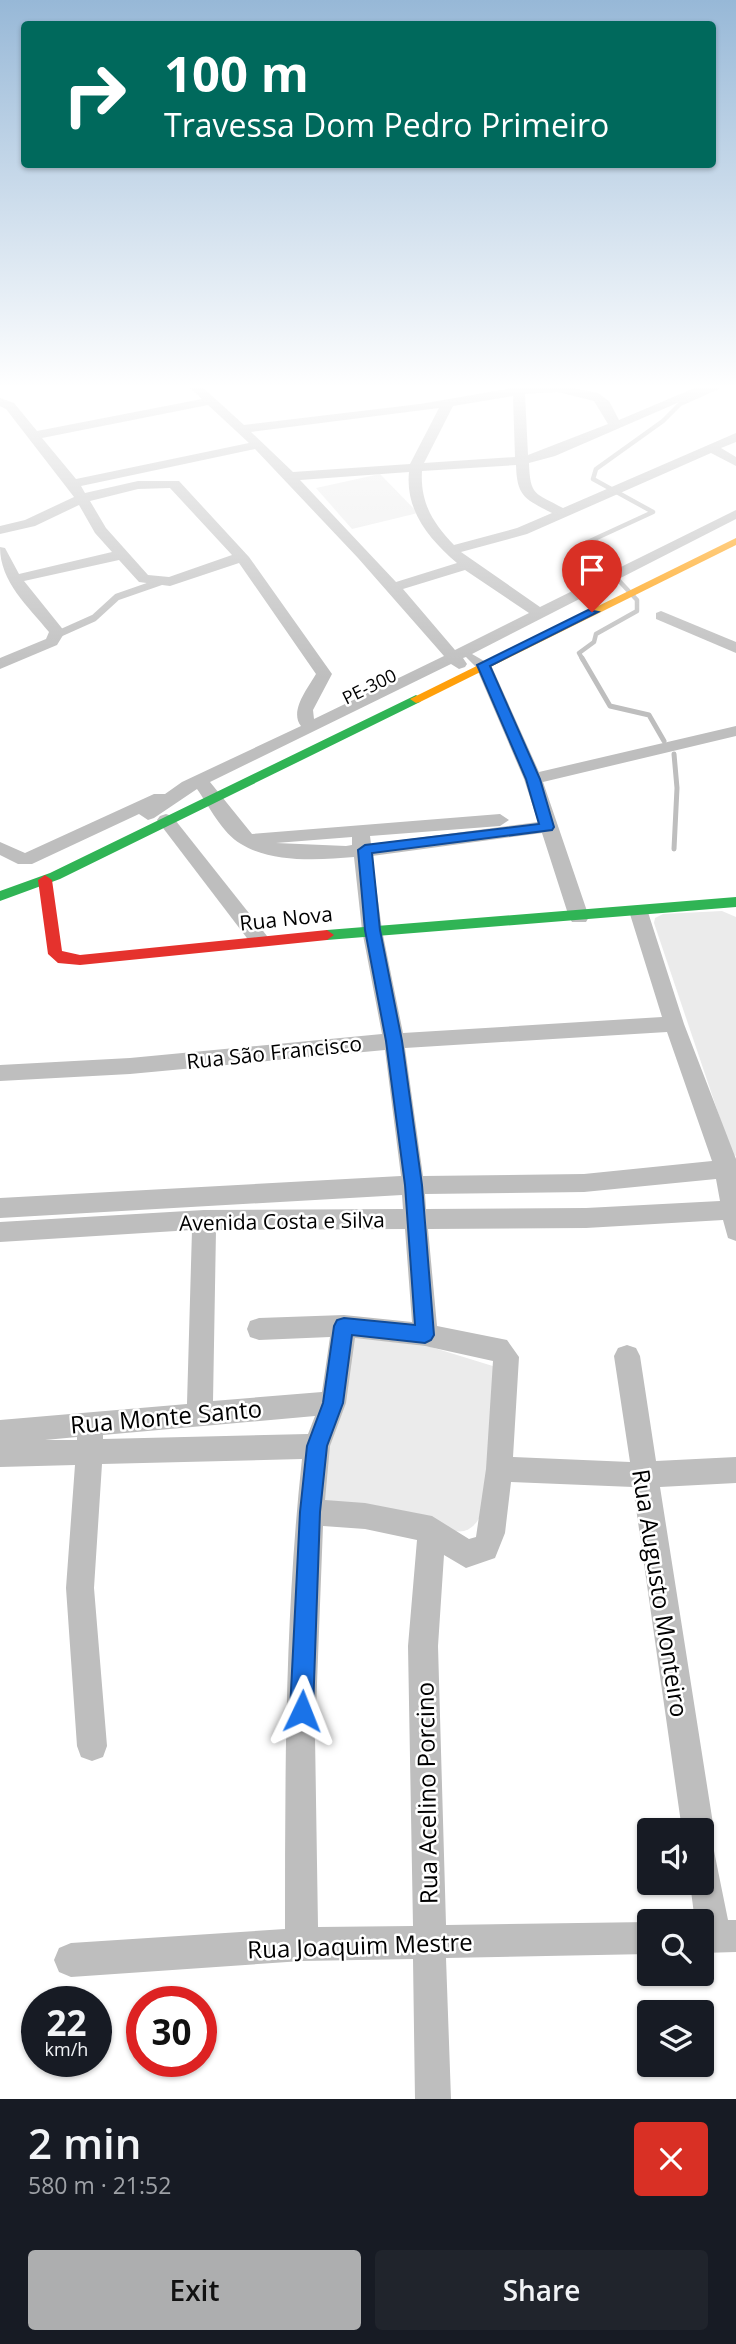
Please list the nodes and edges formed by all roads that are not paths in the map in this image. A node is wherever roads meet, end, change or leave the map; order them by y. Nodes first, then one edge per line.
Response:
1 (83, 482) edge
2 (298, 482) edge
3 (415, 482) edge
4 (522, 482) edge
5 (634, 482) edge
6 (73, 484) joint
7 (174, 484) joint
8 (81, 499) junction
9 (563, 513) junction
10 (736, 514) edge
11 (736, 529) edge
12 (0, 530) edge
13 (736, 541) edge
14 (0, 551) edge
15 (450, 551) junction
16 (120, 555) junction
17 (242, 557) junction
18 (467, 565) junction
19 (15, 579) junction
20 (163, 581) junction
21 (395, 587) junction
22 (538, 612) junction
23 (661, 616) dead end
24 (56, 635) junction
25 (736, 648) edge
26 (467, 661) junction
27 (0, 664) edge
28 (311, 726) junction
29 (736, 731) edge
30 (533, 779) junction
31 (201, 790) junction
32 (157, 817) junction
33 (545, 822) junction
34 (363, 841) junction
35 (0, 848) edge
36 (45, 880) junction
37 (24, 885) junction
38 (0, 897) edge
39 (736, 902) edge
40 (639, 911) junction
41 (579, 916) junction
42 (372, 930) junction
43 (260, 941) junction
44 (674, 1024) junction
45 (394, 1041) junction
46 (0, 1073) edge
47 (731, 1168) edge
48 (584, 1183) junction
49 (413, 1185) junction
50 (0, 1208) edge
51 (735, 1216) edge
52 (586, 1218) junction
53 (417, 1219) junction
54 (204, 1220) junction
55 (0, 1232) edge
56 (344, 1326) junction
57 (259, 1329) dead end
58 (425, 1335) junction
59 (627, 1356) dead end
60 (333, 1403) junction
61 (200, 1412) junction
62 (91, 1423) junction
63 (0, 1432) edge
64 (317, 1446) junction
65 (89, 1453) junction
66 (0, 1454) edge
67 (499, 1469) junction
68 (736, 1471) edge
69 (642, 1475) junction
70 (310, 1512) junction
71 (432, 1530) junction
72 (92, 1746) dead end
73 (696, 1818) edge
74 (709, 1895) edge
75 (717, 1937) edge
76 (637, 1938) edge
77 (430, 1942) junction
78 (302, 1944) junction
79 (71, 1960) dead end
80 (433, 2099) edge

1 - 6 street
2 - 21 street
3 - 15 street
4 - 9 street
5 - 9 street
6 - 8 street
7 - 8 street
7 - 17 street
8 - 12 street
8 - 16 street
9 - 15 street
10 - 22 street
11 - 26 main road, PE-300 / PE-300
13 - 26 main road, PE-300 / PE-300
14 - 19 street
15 - 18 street
16 - 19 street
16 - 20 street
17 - 20 street
17 - 28 street
18 - 21 street
18 - 22 street
19 - 24 street
20 - 24 lane
21 - 26 street
22 - 26 street
23 - 25 street
24 - 27 street
26 - 28 street
26 - 30 street
26 - 31 main road, PE-300 / PE-300
26 - 31 main road, PE-300 / PE-300
28 - 31 street
29 - 30 street
30 - 33 street
31 - 32 street
31 - 32 main road, PE-300 / PE-300
31 - 34 street
31 - 35 street
32 - 36 main road, PE-300 / PE-300
32 - 37 main road, PE-300 / PE-300
32 - 43 street
33 - 34 street
33 - 41 street
34 - 42 street
36 - 37 main road, PE-300 / PE-300
36 - 43 main road, Rua Nova
37 - 38 main road, PE-300 / PE-300
39 - 40 main road, Rua Nova
40 - 41 main road, Rua Nova
40 - 44 street
41 - 42 main road, Rua Nova
42 - 43 main road, Rua Nova
42 - 45 street
44 - 45 street, Rua São Francisco
44 - 47 street
45 - 46 street, Rua São Francisco
45 - 49 street
47 - 48 street, Avenida Costa e Silva
47 - 51 street
48 - 49 street, Avenida Costa e Silva
48 - 52 street
49 - 50 street, Avenida Costa e Silva
49 - 53 street
51 - 52 street, Avenida Costa e Silva
52 - 53 street, Avenida Costa e Silva
53 - 54 street, Avenida Costa e Silva
53 - 58 street
54 - 55 street, Avenida Costa e Silva
54 - 61 street, Rua Monte Santo
56 - 57 street
56 - 58 street
56 - 60 street
58 - 67 street
59 - 69 street, Rua Augusto Monteiro
60 - 61 street, Rua Monte Santo
60 - 64 street
61 - 62 street, Rua Monte Santo
62 - 63 street, Rua Monte Santo
62 - 65 street
64 - 65 street, Rua Monte Santo
64 - 70 street
65 - 66 street, Rua Monte Santo
65 - 72 street
67 - 69 street
67 - 71 street
68 - 69 street
69 - 73 street, Rua Augusto Monteiro
70 - 71 street
70 - 78 street
71 - 77 street, Rua Acelino Porcino
74 - 75 street
76 - 77 street, Rua Joaquim Mestre
77 - 78 street, Rua Joaquim Mestre
77 - 80 street, Rua Acelino Porcino
78 - 79 street, Rua Joaquim Mestre

